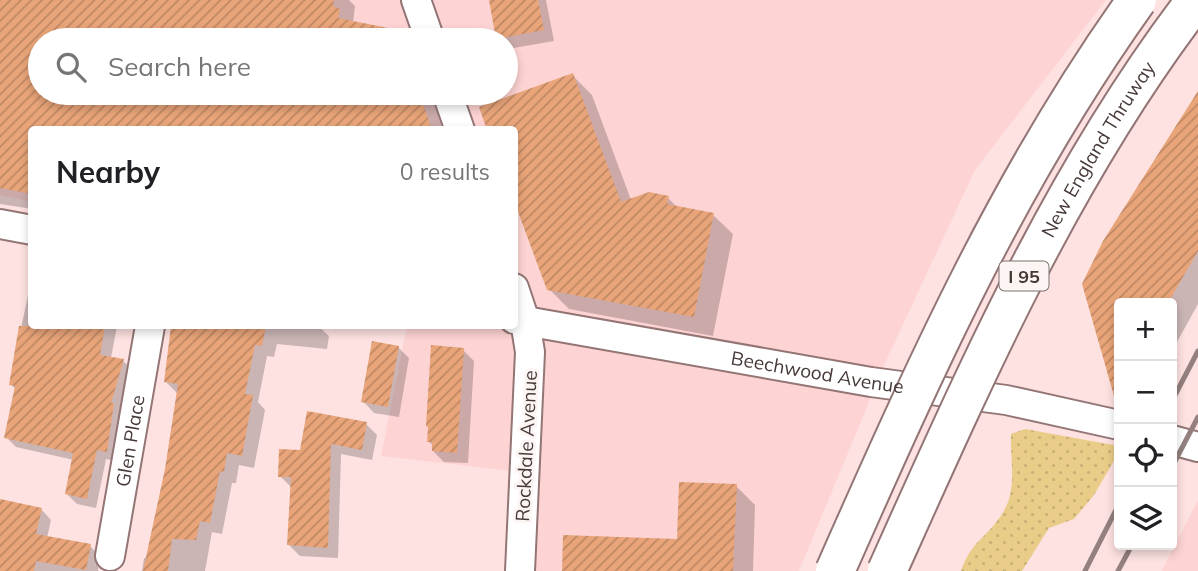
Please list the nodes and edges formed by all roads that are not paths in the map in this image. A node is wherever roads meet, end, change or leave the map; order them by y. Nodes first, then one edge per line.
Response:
1 (416, 0) edge
2 (1137, 0) edge
3 (1196, 0) edge
4 (426, 28) edge
5 (451, 105) edge
6 (459, 126) edge
7 (1, 228) edge
8 (28, 230) edge
9 (520, 320) edge
10 (149, 329) edge
11 (1114, 424) edge
12 (1177, 441) edge
13 (1198, 447) edge
14 (110, 556) dead end
15 (520, 571) edge
16 (835, 571) edge
17 (887, 571) edge

1 - 4 street
2 - 16 highway, I 95, bridge
3 - 17 highway, New England Thruway / I 95, bridge
5 - 6 street
7 - 8 street
9 - 11 street, Beechwood Avenue
9 - 15 street, Rockdale Avenue
10 - 14 street, Glen Place
12 - 13 street

